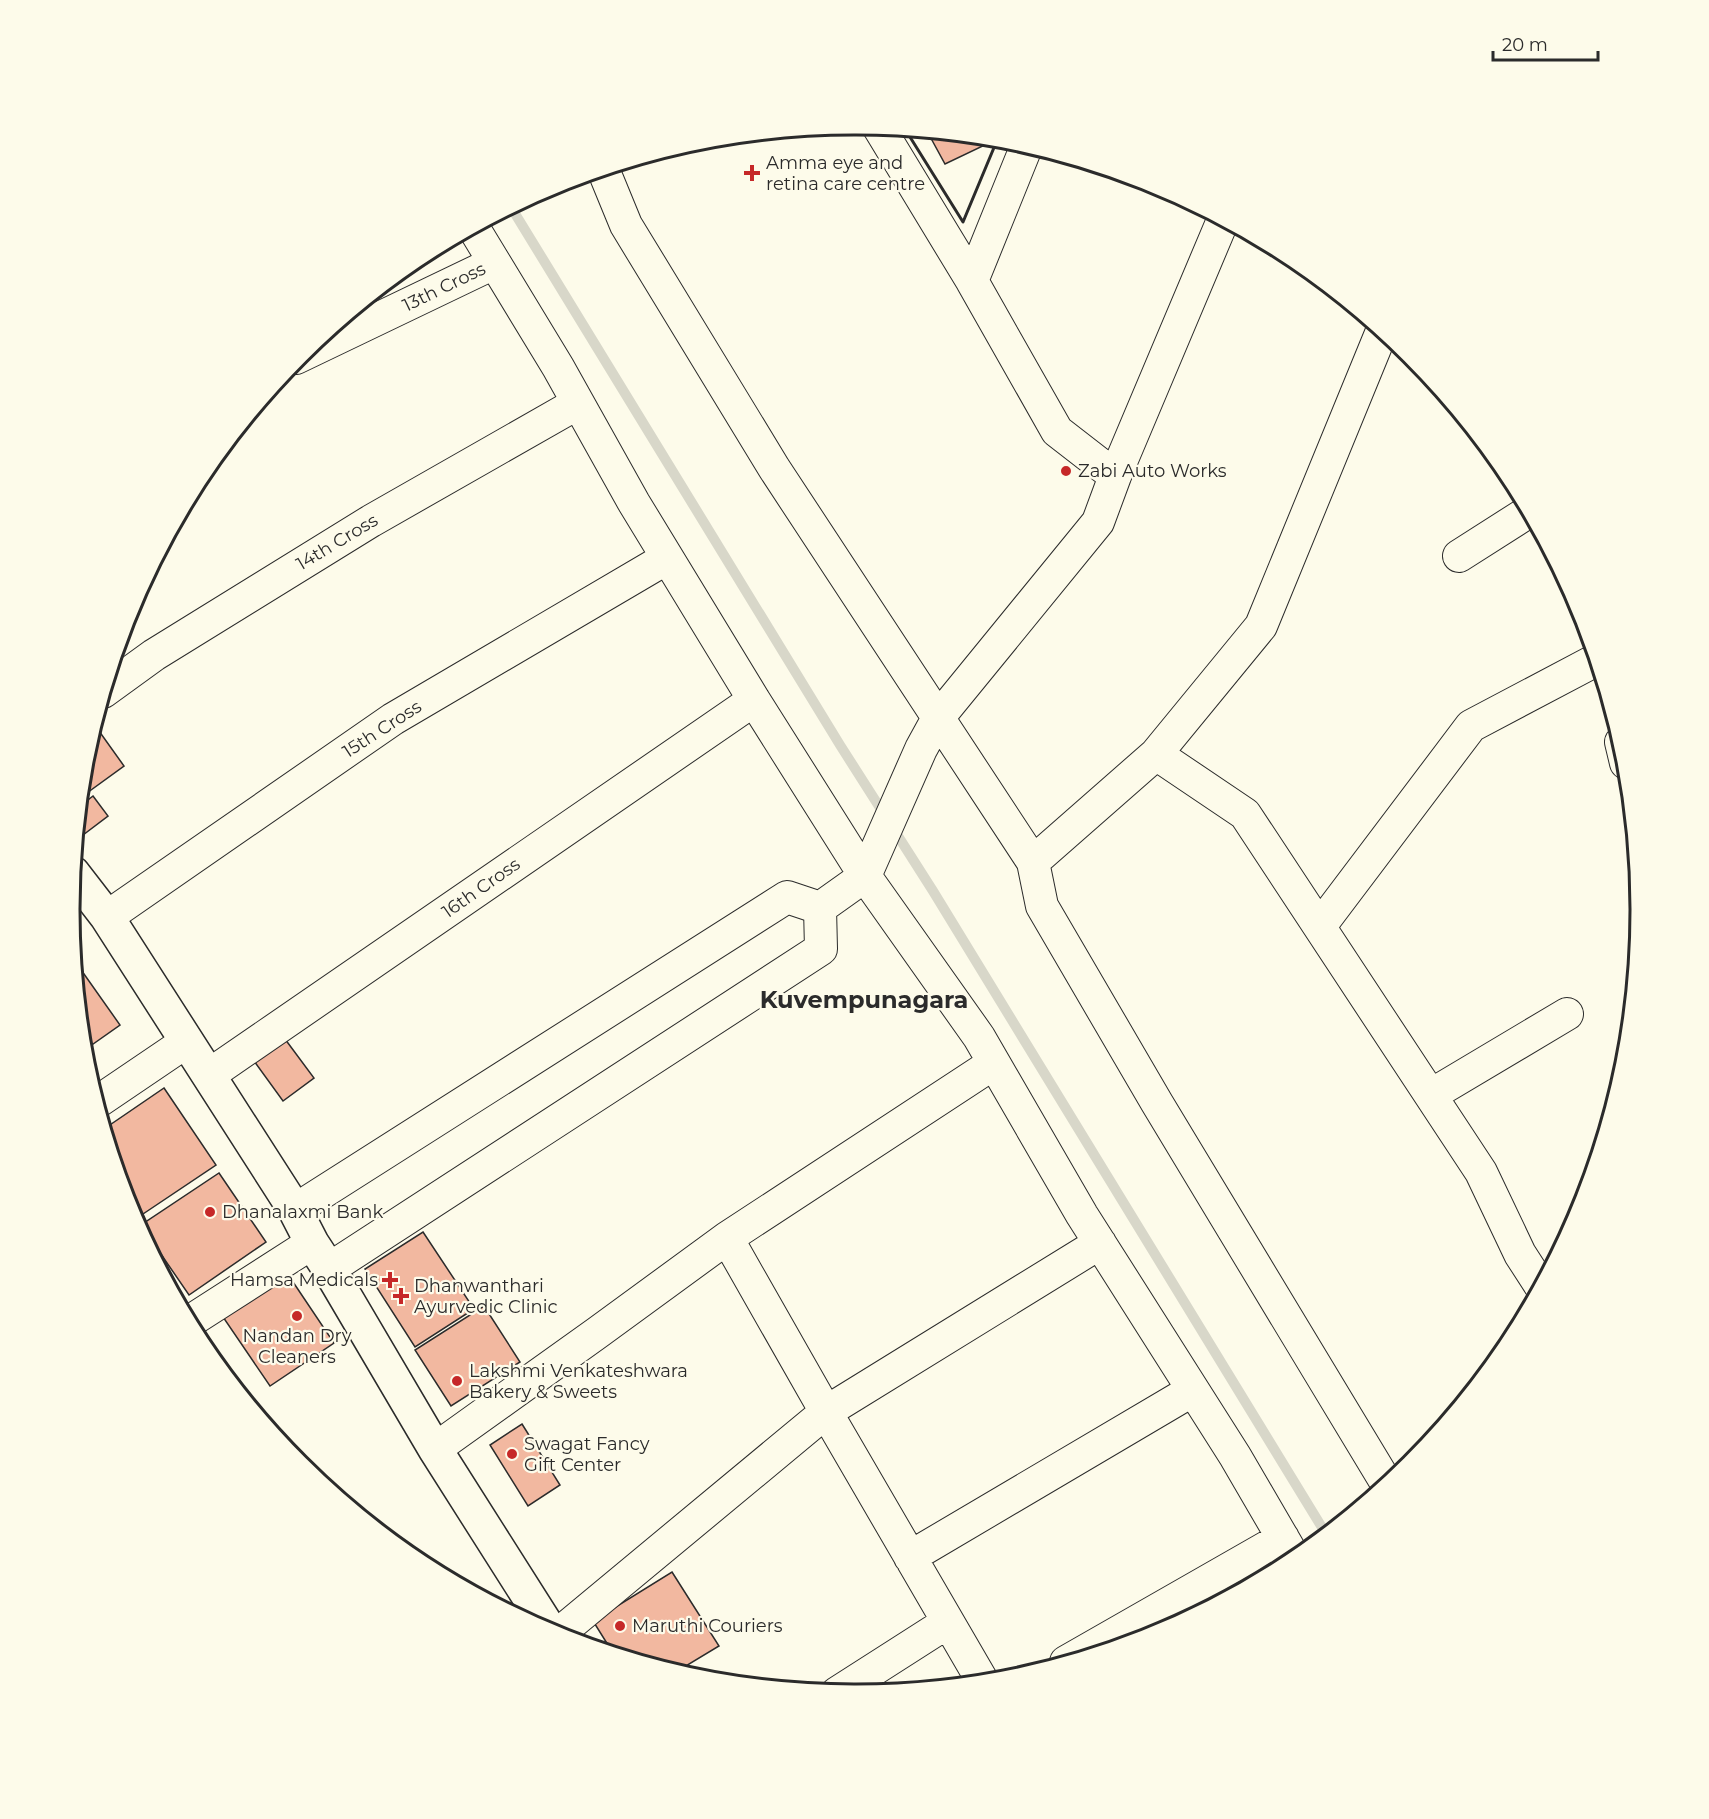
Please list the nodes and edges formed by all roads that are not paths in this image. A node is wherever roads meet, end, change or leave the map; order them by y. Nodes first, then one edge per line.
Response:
1 (884, 136) edge
2 (1024, 153) edge
3 (606, 176) edge
4 (1221, 227) edge
5 (477, 233) edge
6 (494, 262) junction
7 (972, 281) junction
8 (1379, 339) edge
9 (325, 344) edge
10 (578, 404) junction
11 (1115, 476) junction
12 (1522, 516) edge
13 (1459, 556) dead end
14 (667, 558) junction
15 (1589, 664) edge
16 (113, 685) edge
17 (754, 700) junction
18 (938, 717) junction
19 (1156, 753) junction
20 (1034, 862) junction
21 (870, 863) junction
22 (81, 883) edge
23 (820, 908) junction
24 (107, 917) junction
25 (1320, 926) junction
26 (1567, 1014) dead end
27 (186, 1042) junction
28 (994, 1064) junction
29 (209, 1075) junction
30 (1431, 1095) junction
31 (103, 1098) edge
32 (295, 1210) junction
33 (727, 1238) junction
34 (1100, 1243) junction
35 (320, 1256) junction
36 (1536, 1279) edge
37 (196, 1318) edge
38 (1193, 1390) junction
39 (826, 1412) junction
40 (435, 1449) junction
41 (1382, 1476) edge
42 (1289, 1549) edge
43 (910, 1557) junction
44 (546, 1620) edge
45 (948, 1622) junction
46 (564, 1628) edge
47 (1103, 1643) edge
48 (979, 1674) edge
49 (851, 1684) edge

1 - 7 street
2 - 7 street
3 - 18 street
4 - 11 street
5 - 6 street
6 - 9 street, 13th Cross
6 - 10 street
7 - 11 street
8 - 19 street
10 - 14 street
10 - 16 street, 14th Cross
11 - 18 street
12 - 13 street
14 - 17 street
14 - 24 street, 15th Cross
15 - 25 street
17 - 21 street
17 - 29 street, 16th Cross
18 - 20 street
18 - 21 street
19 - 20 street
19 - 25 street
20 - 41 street
21 - 23 street
21 - 28 street
22 - 24 street
23 - 32 street
23 - 35 street
24 - 27 street
25 - 30 street
26 - 30 street
27 - 29 street
27 - 31 street
28 - 33 street
28 - 34 street
29 - 32 street
30 - 36 street
32 - 35 street
33 - 39 street
33 - 40 street
34 - 38 street
34 - 39 street
35 - 37 street
35 - 40 street
38 - 42 street
38 - 43 street
39 - 43 street
39 - 46 street
40 - 44 street
42 - 47 street
43 - 45 street
45 - 48 street
45 - 49 street

